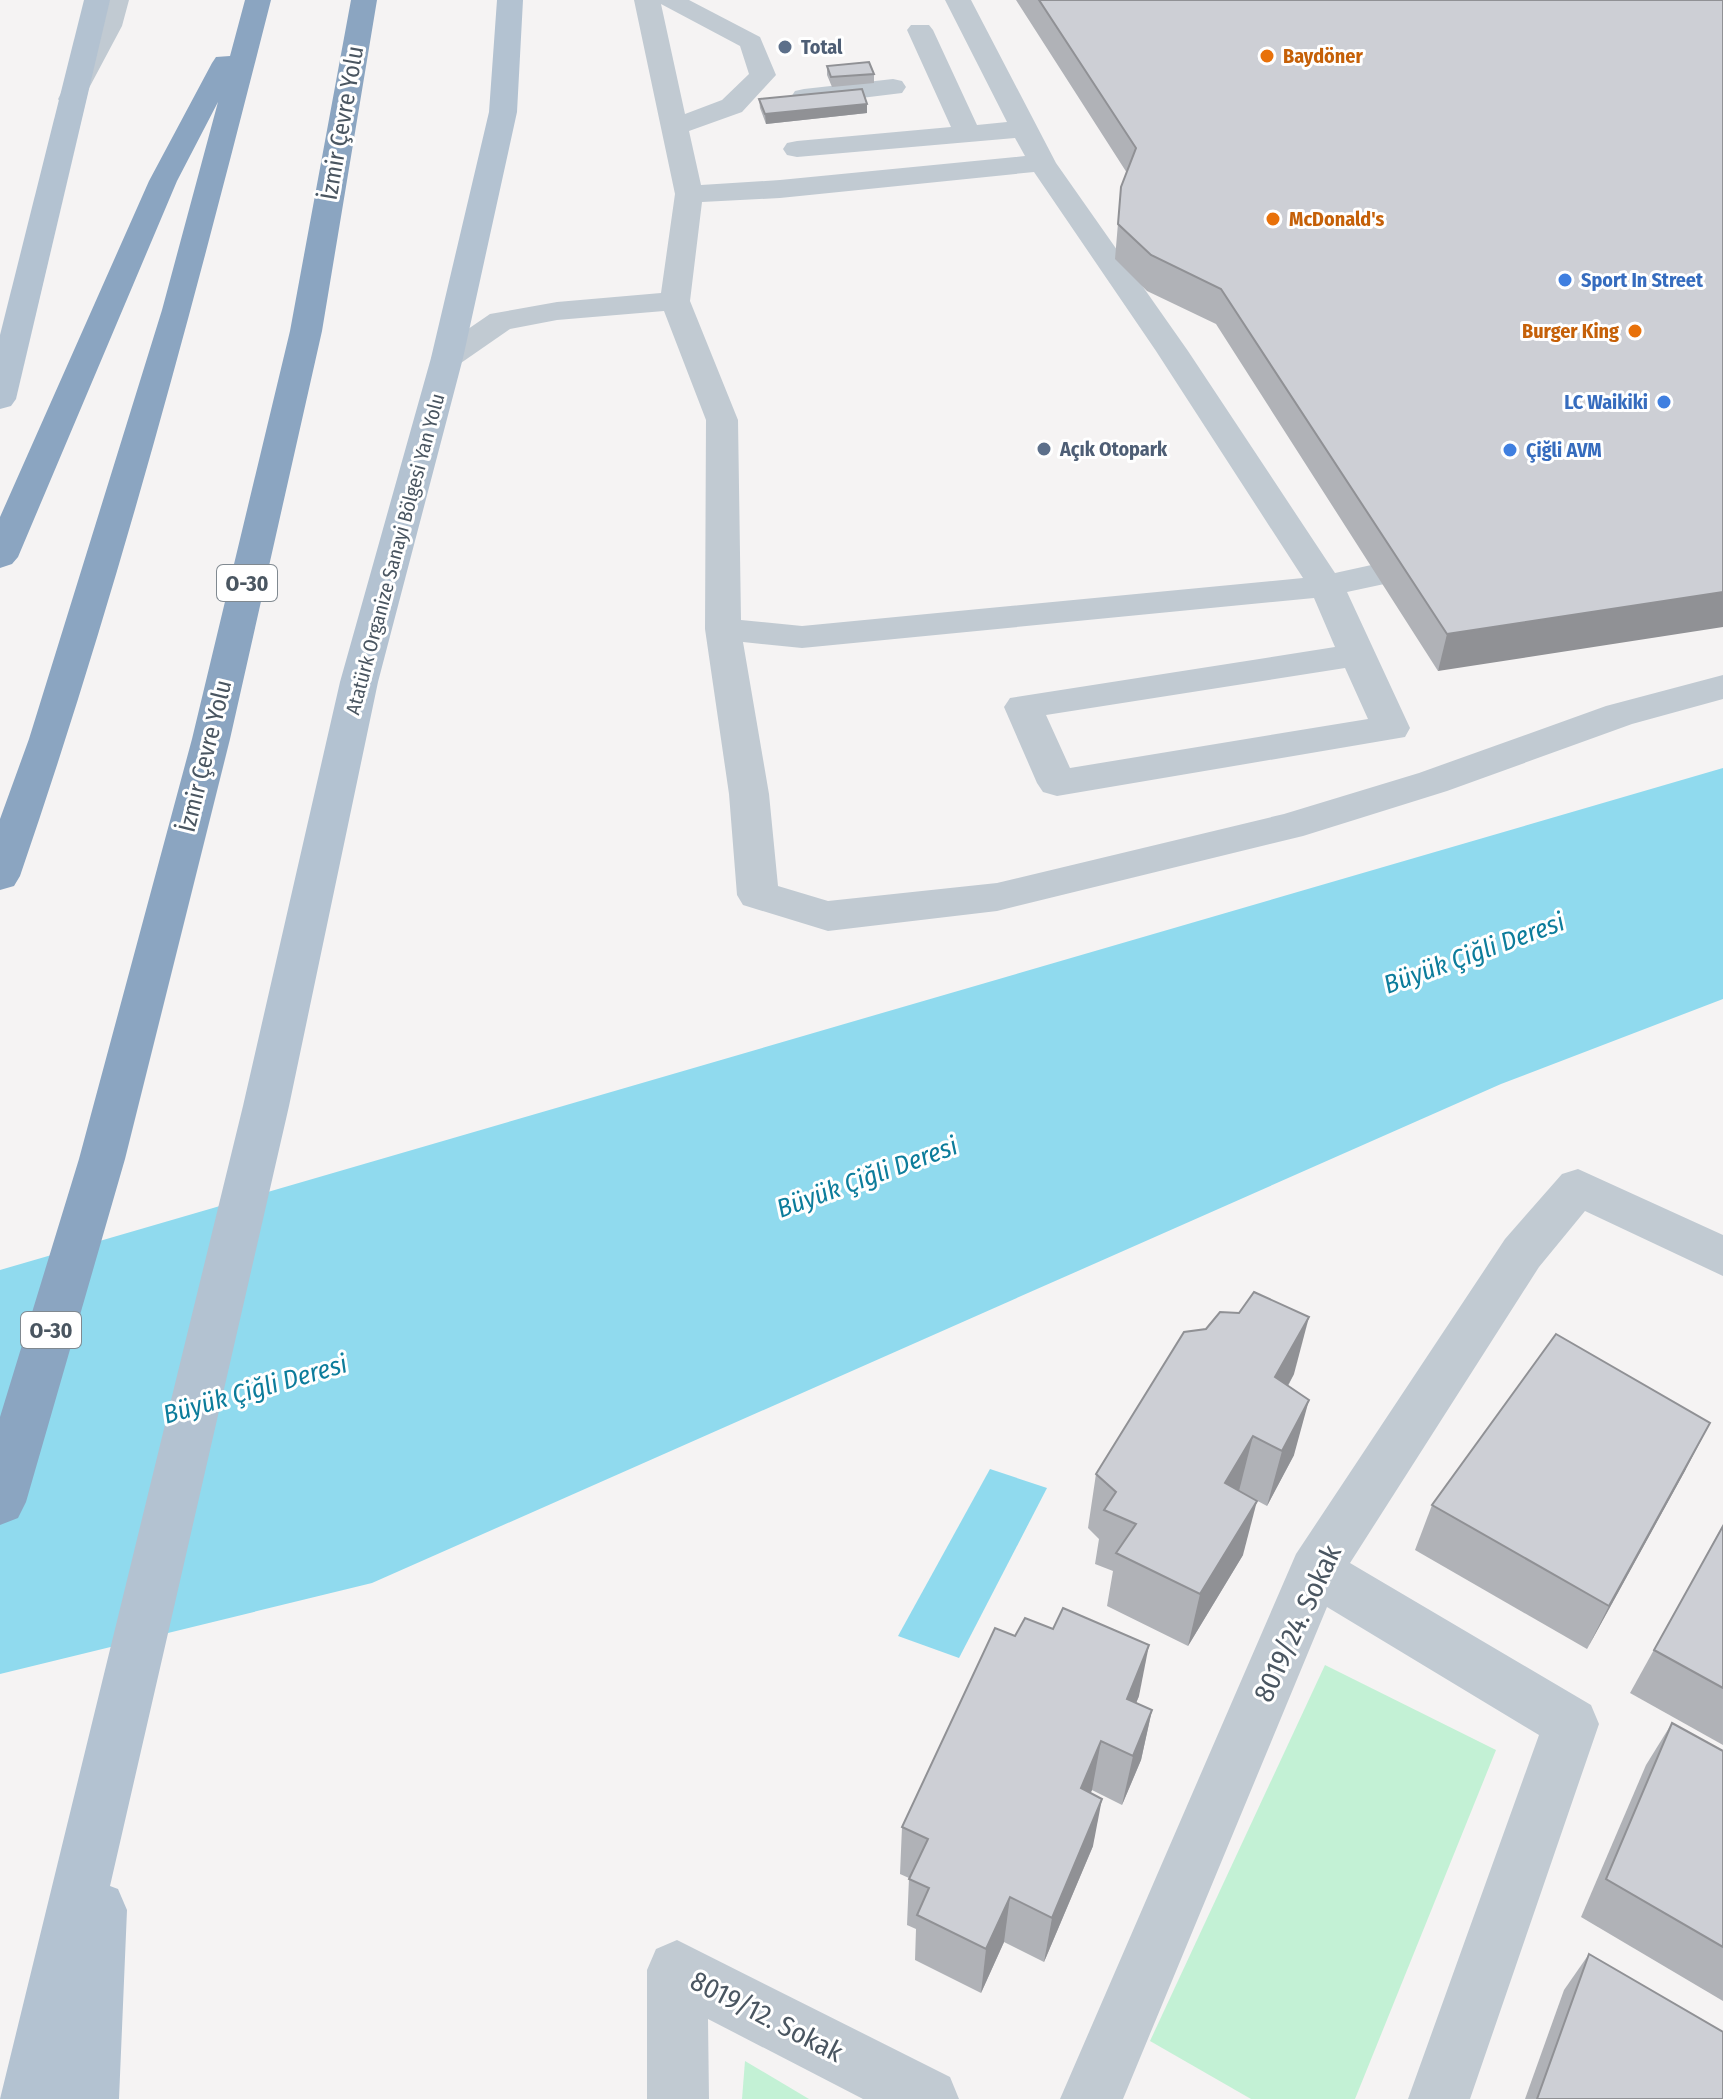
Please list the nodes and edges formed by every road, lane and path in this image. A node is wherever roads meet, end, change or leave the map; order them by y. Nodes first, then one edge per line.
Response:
1 (97, 0) edge
2 (116, 0) edge
3 (364, 0) edge
4 (510, 0) edge
5 (647, 0) edge
6 (670, 0) edge
7 (958, 0) edge
8 (257, 4) edge
9 (920, 30) dead end
10 (893, 87) dead end
11 (1004, 89) junction
12 (949, 93) junction
13 (71, 100) junction
14 (732, 106) junction
15 (674, 127) junction
16 (1024, 129) junction
17 (968, 134) junction
18 (797, 149) dead end
19 (1042, 163) junction
20 (689, 194) junction
21 (675, 301) junction
22 (447, 358) junction
23 (0, 399) edge
24 (0, 557) edge
25 (1376, 575) edge
26 (1326, 586) junction
27 (723, 629) junction
28 (1357, 655) junction
29 (1723, 687) edge
30 (0, 876) edge
31 (1723, 1257) edge
32 (0, 1502) edge
33 (1315, 1571) junction
34 (102, 1808) junction
35 (30, 2099) edge
36 (88, 2099) edge
37 (678, 2099) edge
38 (928, 2099) edge
39 (1091, 2099) edge
40 (1439, 2099) edge

1 - 13 main road
2 - 13 street
3 - 32 highway, İzmir Çevre Yolu / O-30
4 - 22 main road, Atatürk Organize Sanayi Bölgesi Yan Yolu
5 - 15 street
6 - 14 street
7 - 11 street
8 - 24 highway
8 - 30 highway
9 - 12 street
10 - 14 street
11 - 12 street
11 - 16 street
12 - 17 street
13 - 23 main road
14 - 15 street
15 - 20 street
16 - 17 street
16 - 19 street
17 - 18 street
19 - 20 street
19 - 26 street
20 - 21 street
21 - 22 street
21 - 27 street
22 - 34 main road, Atatürk Organize Sanayi Bölgesi Yan Yolu
25 - 26 street
26 - 27 street
26 - 28 street
27 - 29 street
28 - 28 street
31 - 33 street, 8019/24. Sokak
33 - 39 street, 8019/24. Sokak
33 - 40 street
34 - 35 main road
34 - 36 main road
37 - 38 street, 8019/12. Sokak

